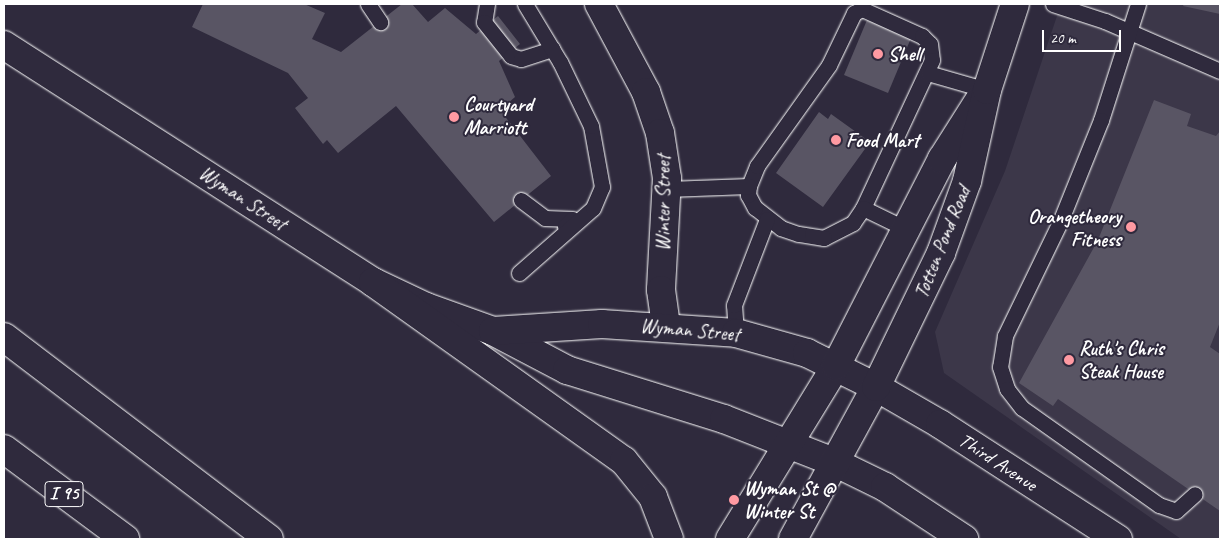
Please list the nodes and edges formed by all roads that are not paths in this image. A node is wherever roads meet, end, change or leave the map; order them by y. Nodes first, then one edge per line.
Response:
1 (368, 4) edge
2 (487, 4) edge
3 (525, 4) edge
4 (599, 4) edge
5 (1015, 4) edge
6 (1053, 4) edge
7 (1138, 4) edge
8 (380, 22) dead end
9 (1129, 32) junction
10 (4, 45) edge
11 (552, 49) junction
12 (1220, 70) edge
13 (928, 73) junction
14 (986, 90) junction
15 (749, 186) junction
16 (667, 189) junction
17 (521, 200) dead end
18 (864, 208) junction
19 (767, 219) junction
20 (906, 228) junction
21 (373, 282) junction
22 (666, 326) junction
23 (494, 331) junction
24 (736, 333) junction
25 (4, 337) edge
26 (836, 366) junction
27 (876, 387) junction
28 (788, 444) junction
29 (4, 448) edge
30 (836, 463) junction
31 (1196, 494) dead end
32 (125, 539) edge
33 (269, 539) edge
34 (669, 539) edge
35 (730, 539) edge
36 (793, 539) edge
37 (964, 539) edge
38 (1118, 539) edge

1 - 8 lane
2 - 11 lane
3 - 11 lane
4 - 16 main road, Winter Street
5 - 14 main road, Totten Pond Road
6 - 9 lane
7 - 9 lane
9 - 12 lane
9 - 31 lane
10 - 21 main road, Wyman Street
11 - 17 lane
13 - 14 lane
13 - 15 lane
13 - 18 lane
14 - 20 main road, Totten Pond Road
14 - 27 main road, Totten Pond Road
15 - 16 lane
15 - 19 lane
16 - 22 main road, Winter Street
18 - 19 lane
18 - 20 lane
19 - 24 lane
20 - 26 main road, Totten Pond Road
21 - 23 main road, Wyman Street
21 - 34 main road
22 - 23 main road, Wyman Street
22 - 24 main road, Wyman Street
23 - 28 main road, Wyman Street
24 - 26 main road, Wyman Street
25 - 33 main road
26 - 27 main road, Wyman Street
26 - 28 main road
27 - 30 main road
27 - 38 main road, Third Avenue
28 - 30 main road, Wyman Street
28 - 35 main road
29 - 32 main road, I 95
30 - 36 main road
30 - 37 main road

